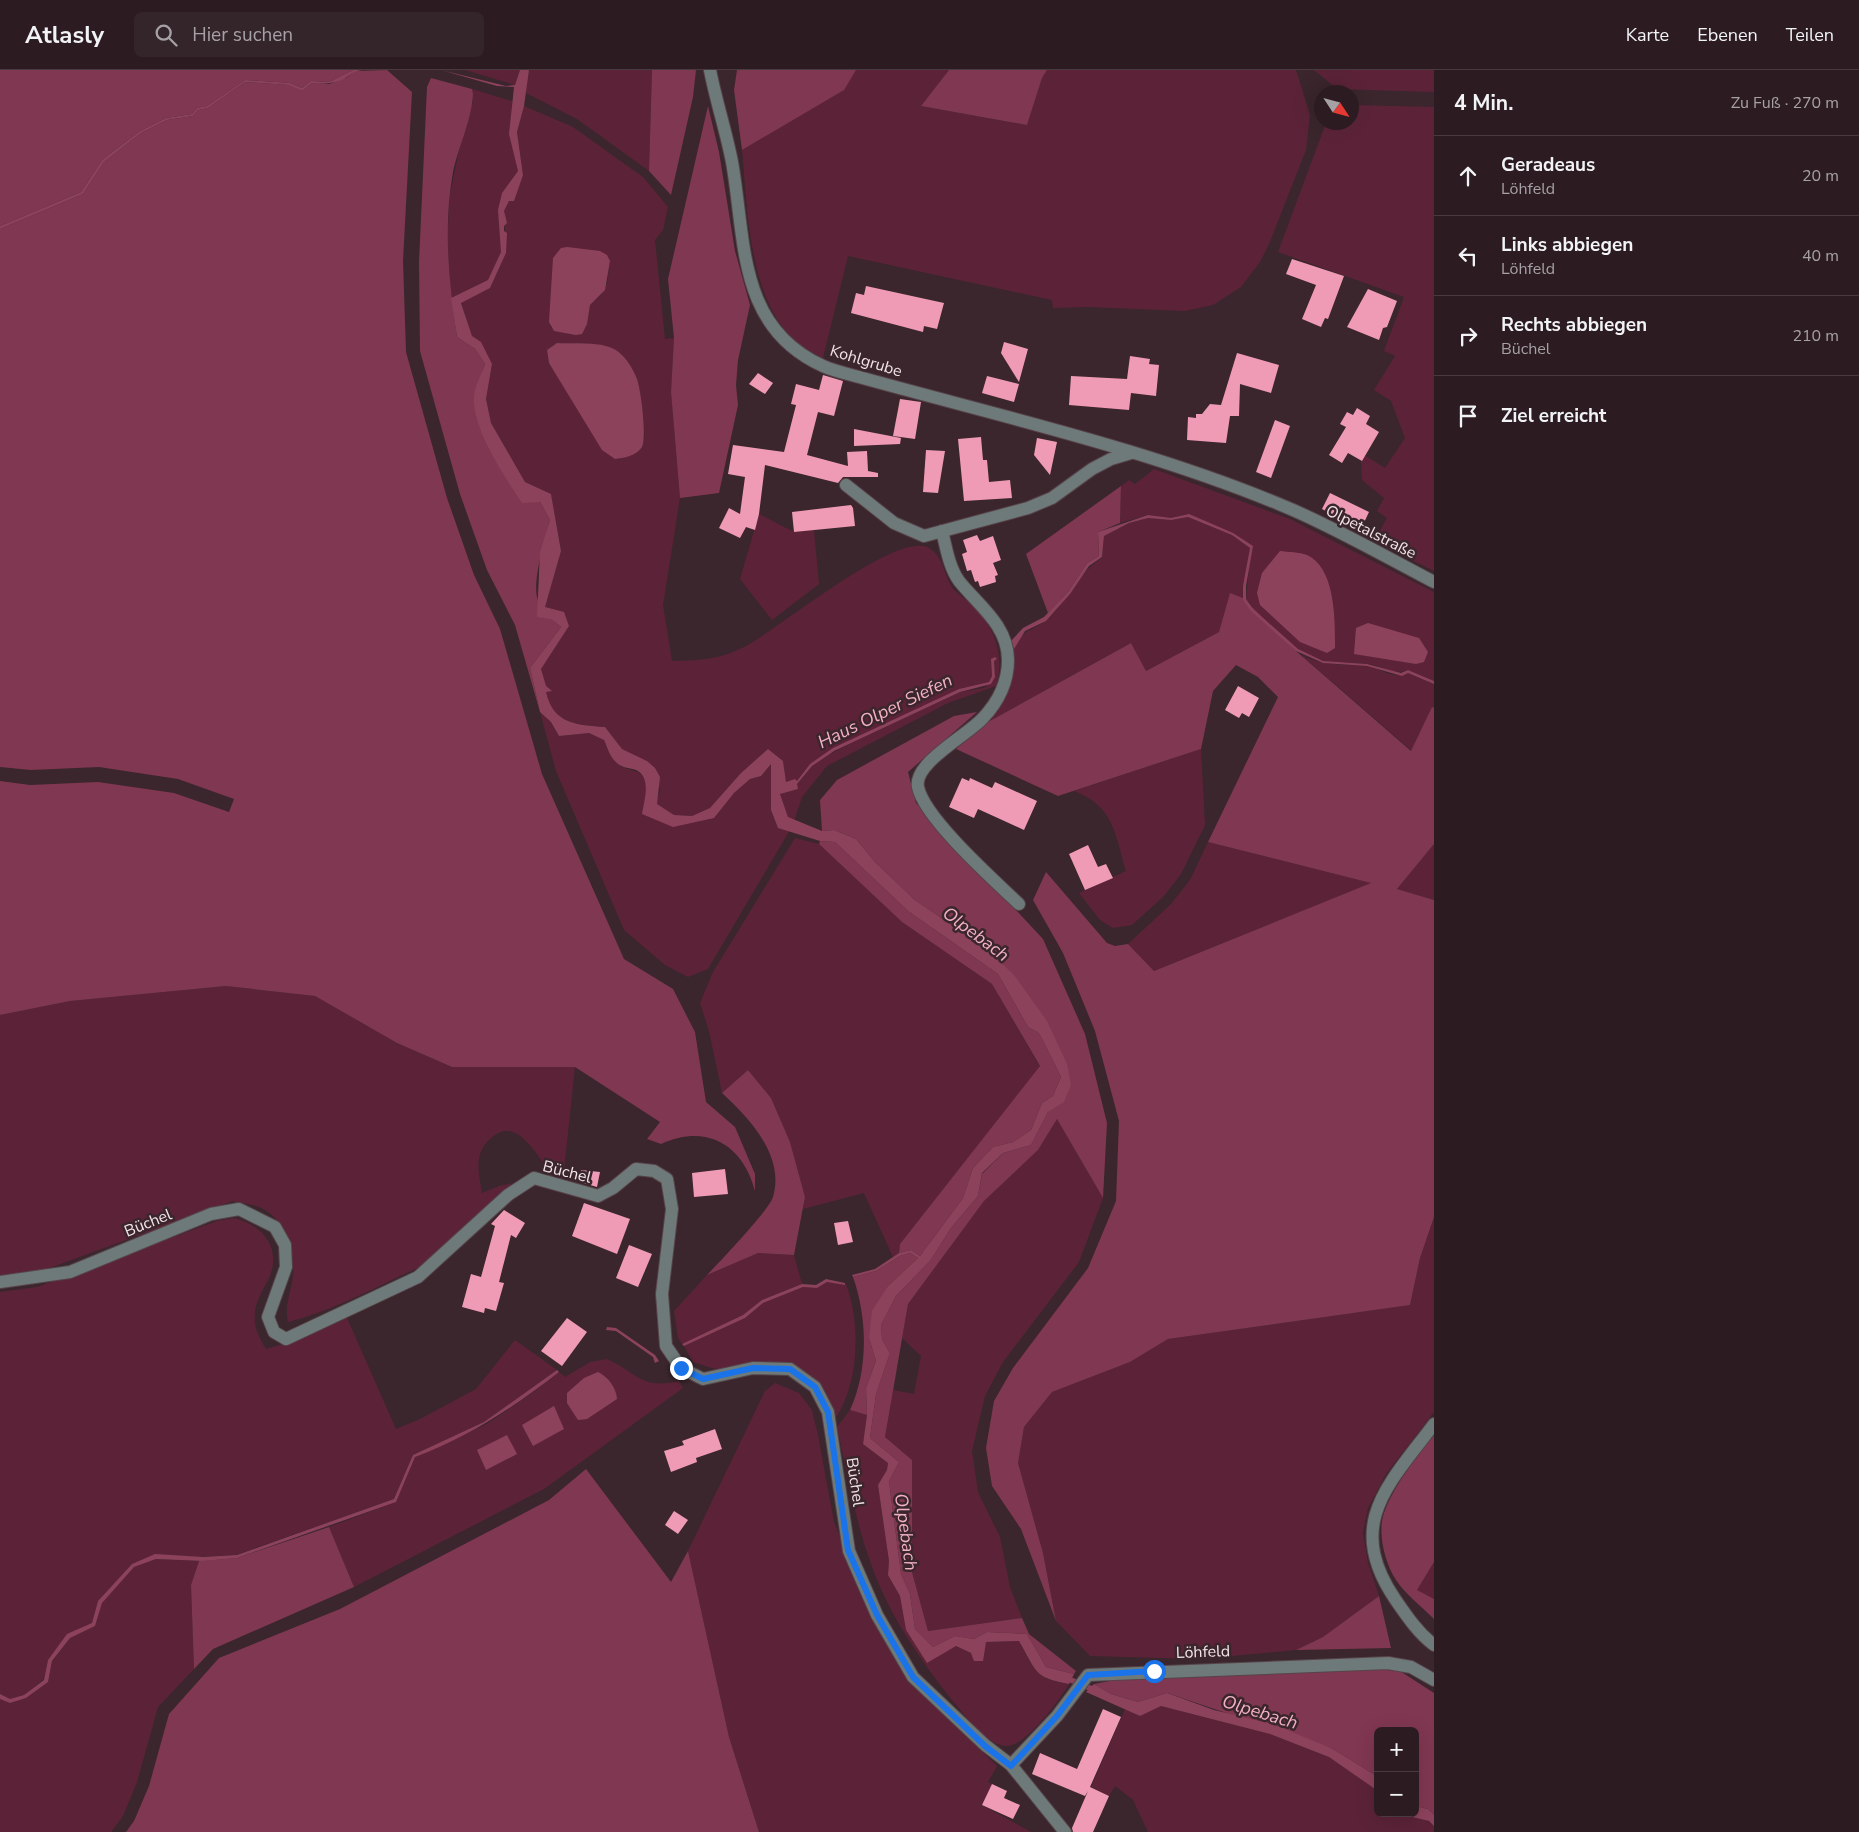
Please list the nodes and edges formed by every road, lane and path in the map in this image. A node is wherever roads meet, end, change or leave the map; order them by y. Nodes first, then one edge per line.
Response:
1 (710, 70) edge
2 (1131, 453) junction
3 (846, 485) dead end
4 (1294, 510) joint
5 (942, 531) junction
6 (1434, 582) edge
7 (1019, 904) dead end
8 (0, 1282) edge
9 (1434, 1424) edge
10 (1434, 1646) edge
11 (1434, 1680) edge
12 (1011, 1766) junction
13 (1065, 1832) edge

1 - 2 street, Kohlgrube
2 - 4 street, Kohlgrube
2 - 5 street
3 - 5 street
4 - 6 street, Olpetalstraße
5 - 7 street
8 - 12 street, Büchel
9 - 10 street
11 - 12 street, Löhfeld
12 - 13 street

